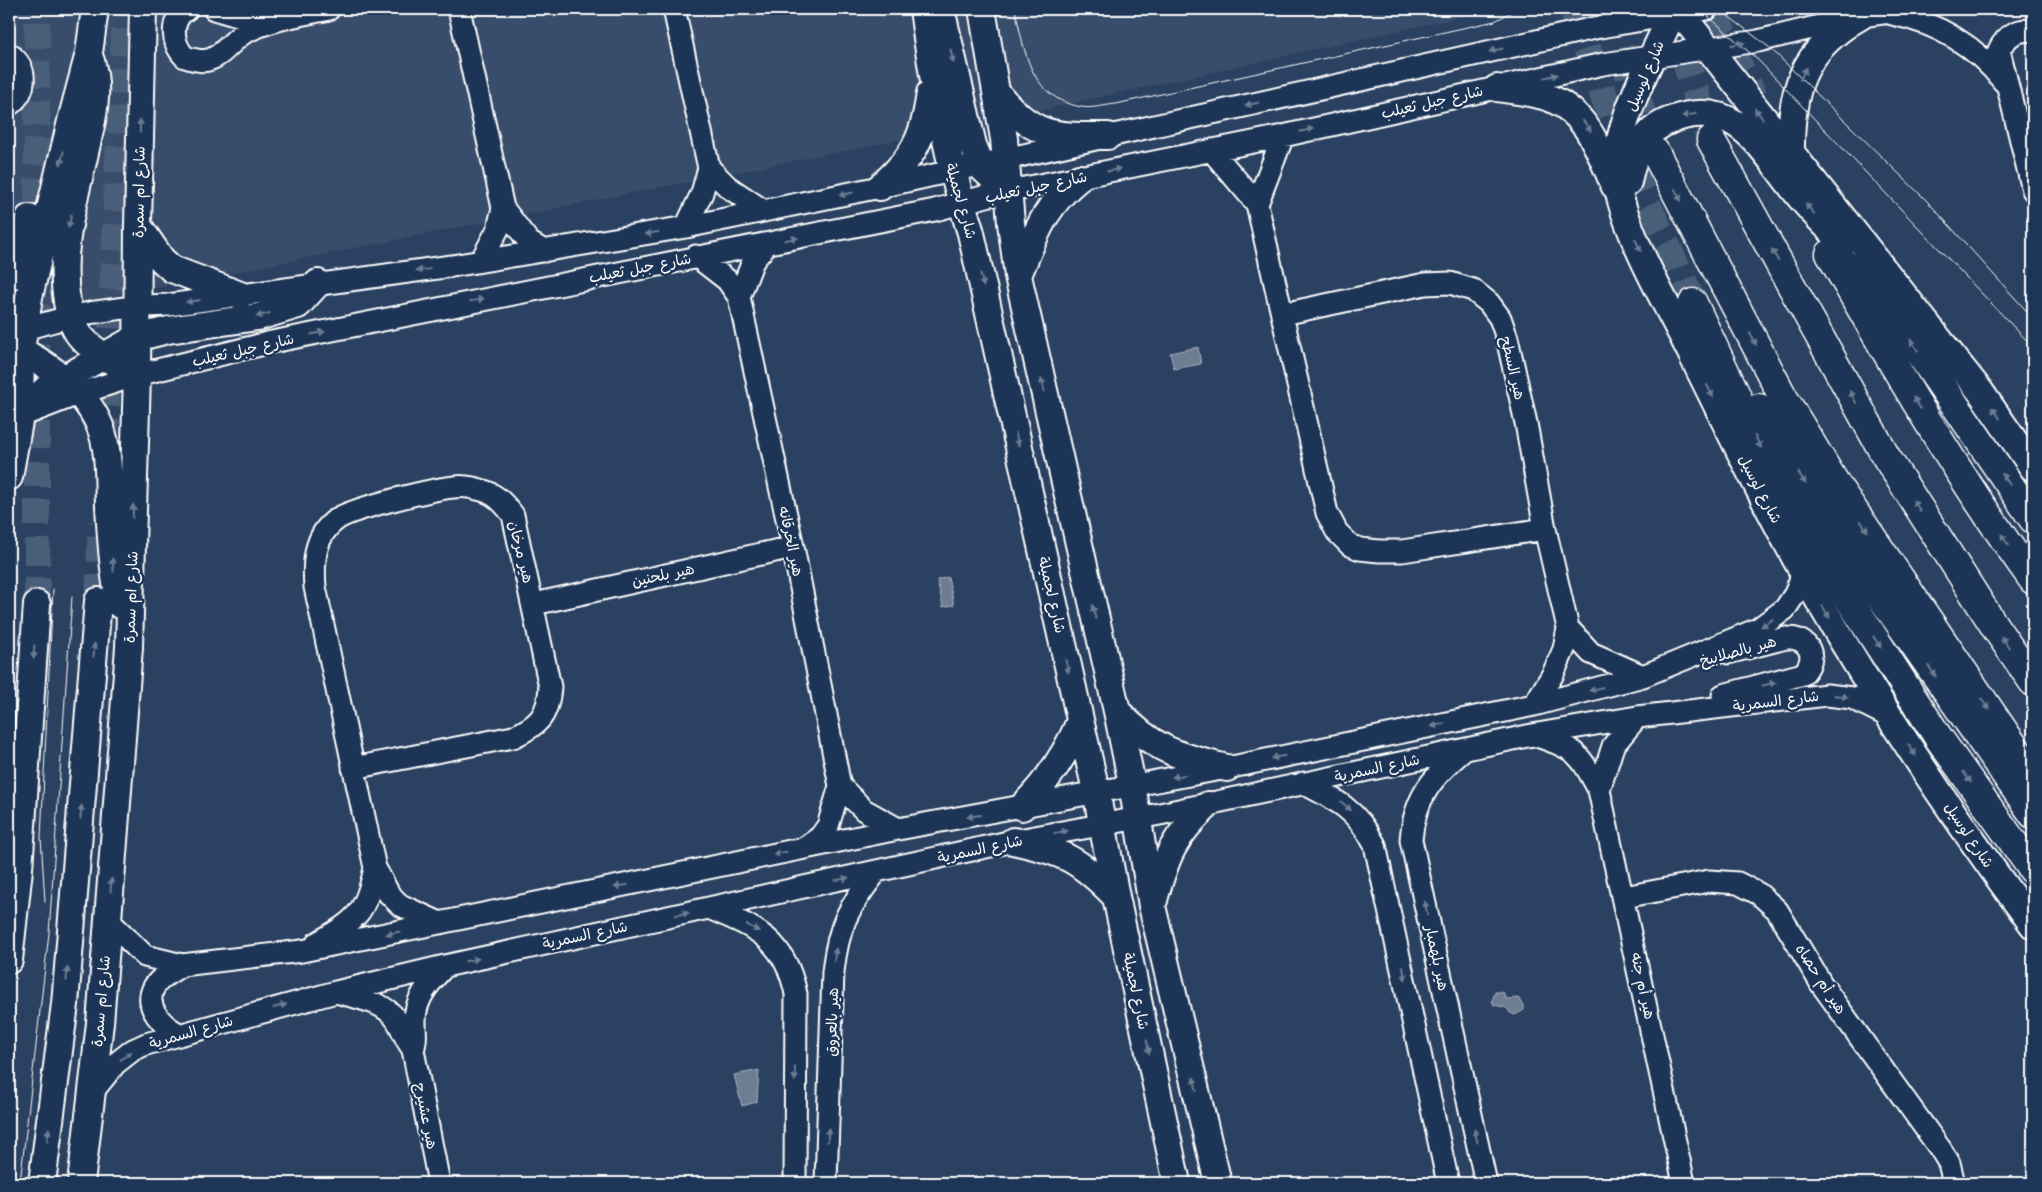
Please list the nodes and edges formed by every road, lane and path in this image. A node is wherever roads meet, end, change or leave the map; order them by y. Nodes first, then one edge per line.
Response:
1 (95, 9) edge
2 (143, 9) edge
3 (187, 9) edge
4 (214, 9) edge
5 (329, 9) edge
6 (459, 9) edge
7 (674, 9) edge
8 (922, 9) edge
9 (941, 9) edge
10 (1707, 9) edge
11 (1911, 9) edge
12 (982, 11) edge
13 (1874, 14) junction
14 (1676, 15) junction
15 (278, 19) junction
16 (2033, 31) edge
17 (1708, 49) junction
18 (89, 53) junction
19 (9, 54) edge
20 (1654, 57) junction
21 (932, 78) junction
22 (1497, 88) junction
23 (2009, 88) junction
24 (997, 93) junction
25 (9, 105) edge
26 (72, 116) junction
27 (1108, 136) junction
28 (1283, 136) junction
29 (1711, 140) tunnel mouth
30 (1212, 150) junction
31 (1655, 152) tunnel mouth
32 (1792, 156) junction
33 (1006, 158) junction
34 (980, 164) junction
35 (709, 168) junction
36 (951, 170) junction
37 (1079, 178) junction
38 (880, 187) junction
39 (2033, 190) edge
40 (999, 194) junction
41 (962, 204) junction
42 (1257, 204) junction
43 (503, 208) junction
44 (1624, 208) junction
45 (764, 211) junction
46 (138, 225) junction
47 (686, 227) junction
48 (767, 244) junction
49 (544, 251) junction
50 (696, 256) junction
51 (481, 261) junction
52 (1018, 276) junction
53 (9, 277) edge
54 (318, 283) junction
55 (240, 295) junction
56 (739, 297) junction
57 (137, 306) junction
58 (1283, 314) junction
59 (1920, 315) junction
60 (70, 317) junction
61 (136, 338) junction
62 (16, 339) edge
63 (97, 352) junction
64 (137, 375) junction
65 (65, 382) junction
66 (15, 405) edge
67 (2033, 468) edge
68 (9, 477) edge
69 (2033, 519) edge
70 (1545, 529) junction
71 (792, 547) junction
72 (1804, 570) junction
73 (2033, 580) edge
74 (98, 601) tunnel mouth
75 (37, 604) tunnel mouth
76 (534, 604) junction
77 (1568, 628) junction
78 (129, 647) junction
79 (1643, 676) junction
80 (2033, 682) edge
81 (1534, 705) junction
82 (1117, 711) junction
83 (1636, 717) junction
84 (1890, 717) junction
85 (1080, 722) junction
86 (1532, 735) junction
87 (1466, 749) junction
88 (353, 768) junction
89 (1226, 768) junction
90 (2033, 774) edge
91 (1303, 783) junction
92 (1132, 784) junction
93 (840, 786) junction
94 (1599, 790) junction
95 (1096, 791) junction
96 (1208, 805) junction
97 (1022, 807) junction
98 (2033, 814) edge
99 (1137, 819) junction
100 (1101, 825) junction
101 (898, 829) junction
102 (1013, 841) junction
103 (803, 848) junction
104 (375, 868) junction
105 (2033, 870) edge
106 (876, 872) junction
107 (1116, 897) junction
108 (1624, 897) junction
109 (1152, 906) junction
110 (709, 908) junction
111 (109, 921) junction
112 (440, 923) junction
113 (2033, 925) edge
114 (302, 951) junction
115 (9, 960) edge
116 (182, 965) junction
117 (445, 966) junction
118 (336, 992) junction
119 (179, 1034) junction
120 (414, 1050) junction
121 (93, 1091) junction
122 (42, 1183) edge
123 (82, 1183) edge
124 (439, 1183) edge
125 (795, 1183) edge
126 (826, 1183) edge
127 (1177, 1183) edge
128 (1218, 1183) edge
129 (1448, 1183) edge
130 (1486, 1183) edge
131 (1684, 1183) edge
132 (1954, 1183) edge

1 - 18 street
46 -> 2 street, شارع ام سمرة
3 - 15 street
4 - 15 street
5 - 15 street
6 - 43 street
7 - 35 street
8 - 21 street, شارع لجميلة
9 -> 34 street
10 - 14 street
11 - 13 street, شارع جبل ثعيلب
12 - 24 street
17 -> 13 street, شارع جبل ثعيلب
13 - 23 street
32 -> 13 street
14 - 17 street
14 - 20 street, شارع لوسيل
14 -> 27 street
16 - 23 street
17 - 20 street, شارع جبل ثعيلب
32 -> 17 street
18 - 26 street
18 -> 60 street
19 - 25 street
22 -> 20 street, شارع جبل ثعيلب
20 - 44 street, شارع لوسيل
21 - 36 street, شارع لجميلة
21 - 38 street
28 -> 22 street, شارع جبل ثعيلب
22 -> 44 street
23 - 39 street
24 - 27 street
24 - 33 street
26 - 53 street
26 -> 62 street
27 - 33 street
28 - 30 street, شارع جبل ثعيلب
28 - 42 street
80 -> 29 highway
37 -> 30 street, شارع جبل ثعيلب
30 - 42 street
31 -> 90 highway
32 - 59 street
33 - 34 street
33 - 40 street
34 - 36 street
34 - 40 street
35 - 45 street
35 - 47 street
36 - 38 street
36 - 40 street
36 - 41 street, شارع لجميلة
37 - 40 street, شارع جبل ثعيلب
37 - 52 street
38 -> 45 street
40 - 41 street, شارع جبل ثعيلب
40 - 52 street
48 -> 41 street, شارع جبل ثعيلب
41 -> 85 street, شارع لجميلة
42 - 58 street
43 - 49 street
43 - 51 street
59 -> 44 street
44 -> 72 street, شارع لوسيل
45 - 47 street
46 - 55 street
46 - 57 street, شارع ام سمرة
47 -> 49 street
48 - 50 street, شارع جبل ثعيلب
48 - 56 street
49 - 51 street
50 - 56 street, هير الخرقانه
64 -> 50 street, شارع جبل ثعيلب
51 -> 54 street
82 -> 52 street
54 - 55 street
54 -> 61 street
55 -> 57 street
56 - 71 street, هير الخرقانه
57 - 60 street
57 - 61 street, شارع ام سمرة
57 - 63 street
58 - 70 street
58 - 70 street, هير السطح
67 -> 59 street
60 - 62 street
60 - 63 street
61 - 63 street
61 - 64 street, شارع ام سمرة
62 - 65 street
62 - 66 street
63 - 64 street
63 - 65 street
64 - 65 street, شارع جبل ثعيلب
78 -> 64 street, شارع ام سمرة
65 - 66 street
78 -> 65 street
66 - 68 street
69 - 73 highway
70 - 77 street, هير السطح
71 - 76 street, هير بلحنين
71 - 93 street, هير الخرقانه
72 -> 79 street, شارع السمرية
72 -> 84 street, شارع لوسيل
122 -> 74 street
75 -> 115 street
76 - 88 street, هير مرخان
76 - 88 street, هير مرخان
77 - 79 street
77 - 81 street
111 -> 78 street, شارع ام سمرة
79 -> 81 street, شارع السمرية
83 -> 79 street, هير بالصلابيخ
81 -> 89 street, شارع السمرية
82 - 89 street
82 - 92 street
83 -> 84 street, شارع السمرية
83 - 86 street, شارع السمرية
83 - 94 street
84 -> 113 street, شارع لوسيل
85 - 95 street, شارع لجميلة
85 - 97 street
86 - 87 street, شارع السمرية
86 - 94 street, هير أم جنه
87 - 91 street, شارع السمرية
130 -> 87 street, هير بلهمبار
88 - 104 street, هير مرخان
89 -> 92 street, شارع السمرية
91 - 96 street, شارع السمرية
91 -> 129 street
92 - 95 street, شارع السمرية
92 - 99 street
93 - 101 street
93 - 103 street, هير الخرقانه
94 - 108 street, هير أم جنه
95 - 97 street, شارع السمرية
95 - 100 street, شارع لجميلة
96 - 99 street, شارع السمرية
96 - 109 street
97 -> 101 street, شارع السمرية
98 - 105 highway
99 - 100 street, شارع السمرية
99 - 109 street
102 -> 100 street, شارع السمرية
100 - 107 street, شارع لجميلة
101 - 103 street, شارع السمرية
102 - 106 street, شارع السمرية
102 - 107 street
103 -> 112 street, شارع السمرية
104 - 112 street, هير مرخان
104 - 114 street, هير مرخان
110 -> 106 street, شارع السمرية
126 -> 106 street, هير بالعروق
107 -> 127 street, شارع لجميلة
108 - 131 street, هير أم جنه
108 - 132 street, هير أم حصاه
128 -> 109 street
117 -> 110 street, شارع السمرية
110 -> 125 street
111 - 116 street, شارع السمرية
111 - 121 street, شارع ام سمرة
112 -> 114 street, شارع السمرية
114 - 116 street, شارع السمرية
116 - 119 street
117 - 118 street, شارع السمرية
117 - 120 street, هير عشيرج
119 -> 118 street, شارع السمرية
118 - 120 street, هير عشيرج
121 -> 119 street, شارع السمرية
120 - 124 street, هير عشيرج
121 - 123 street, شارع ام سمرة

